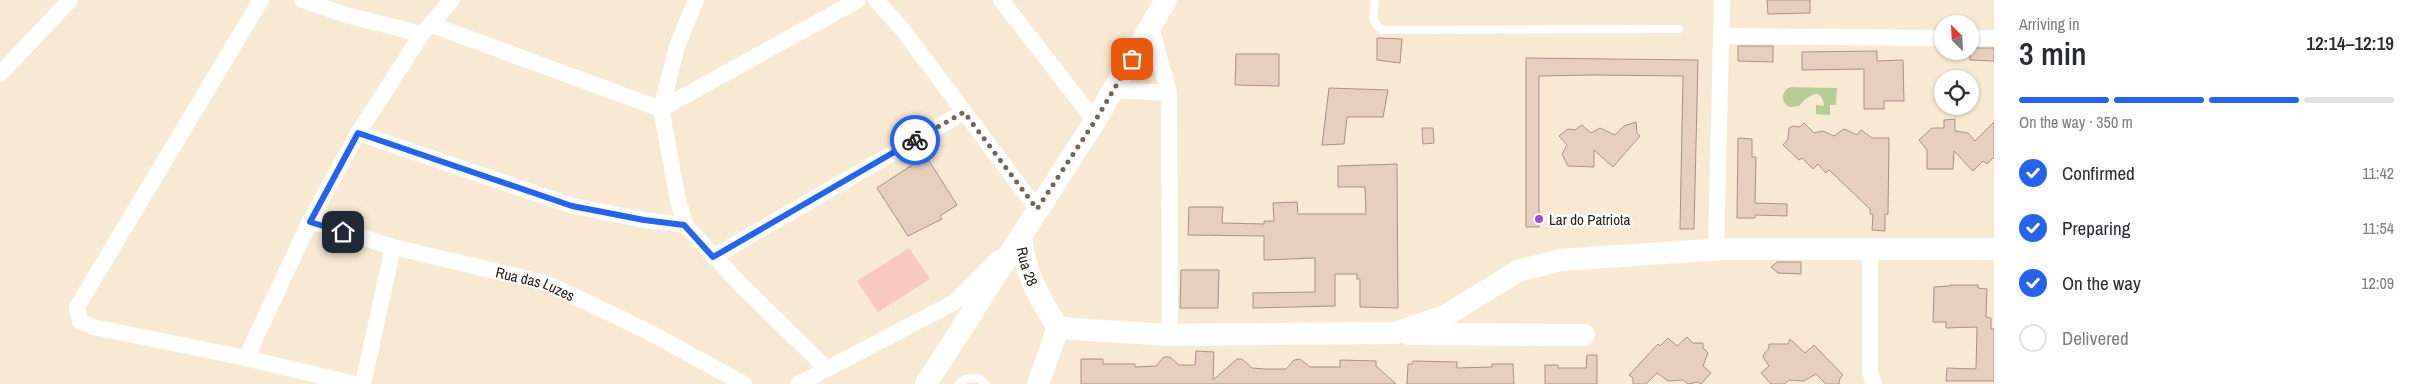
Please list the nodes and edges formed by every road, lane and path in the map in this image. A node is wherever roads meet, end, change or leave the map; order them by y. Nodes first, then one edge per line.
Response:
1 (70, 0) edge
2 (261, 0) edge
3 (302, 0) edge
4 (452, 0) edge
5 (696, 0) edge
6 (858, 0) edge
7 (876, 0) edge
8 (1001, 0) edge
9 (1166, 0) edge
10 (1375, 0) edge
11 (1722, 0) edge
12 (1151, 28) junction
13 (1679, 29) dead end
14 (427, 30) junction
15 (1722, 36) junction
16 (1934, 38) edge
17 (1979, 38) edge
18 (1994, 38) edge
19 (0, 74) edge
20 (1114, 90) junction
21 (1169, 93) junction
22 (661, 109) junction
23 (964, 112) junction
24 (1095, 121) junction
25 (358, 133) junction
26 (1037, 209) junction
27 (310, 222) junction
28 (684, 225) junction
29 (1021, 236) junction
30 (393, 247) junction
31 (1870, 248) junction
32 (1716, 249) junction
33 (1994, 249) edge
34 (713, 257) junction
35 (1460, 307) junction
36 (1058, 328) junction
37 (1395, 333) junction
38 (1170, 335) junction
39 (1584, 335) dead end
40 (1471, 336) junction
41 (246, 358) junction
42 (826, 368) junction
43 (355, 384) edge
44 (744, 384) edge
45 (798, 384) edge
46 (926, 384) edge
47 (958, 384) edge
48 (986, 384) edge
49 (1038, 384) edge
50 (1874, 384) edge

1 - 19 street
2 - 41 street
3 - 14 street
4 - 14 street
5 - 22 street
6 - 22 street
7 - 23 street
8 - 24 street
9 - 12 street, Rua 28
10 - 13 lane
11 - 15 street
12 - 20 street, Rua 28
12 - 21 street
14 - 22 street
14 - 25 street
15 - 16 street
15 - 32 street
17 - 18 street
20 - 21 street
20 - 24 street, Rua 28
21 - 38 street
22 - 28 street
23 - 26 street
23 - 34 street
24 - 26 street, Rua 28
25 - 27 street
25 - 28 street
26 - 29 street, Rua 28
27 - 30 street, Rua das Luzes
27 - 41 street
28 - 34 street
29 - 36 street, Rua 28
29 - 42 street
29 - 46 street
30 - 43 street
30 - 44 street, Rua das Luzes
31 - 32 street
31 - 33 street
31 - 50 street
32 - 35 street
34 - 42 street
35 - 37 street
35 - 40 street
36 - 38 street
36 - 49 street
37 - 38 street
37 - 40 street
39 - 40 street
41 - 43 street
42 - 45 street
47 - 48 lane

